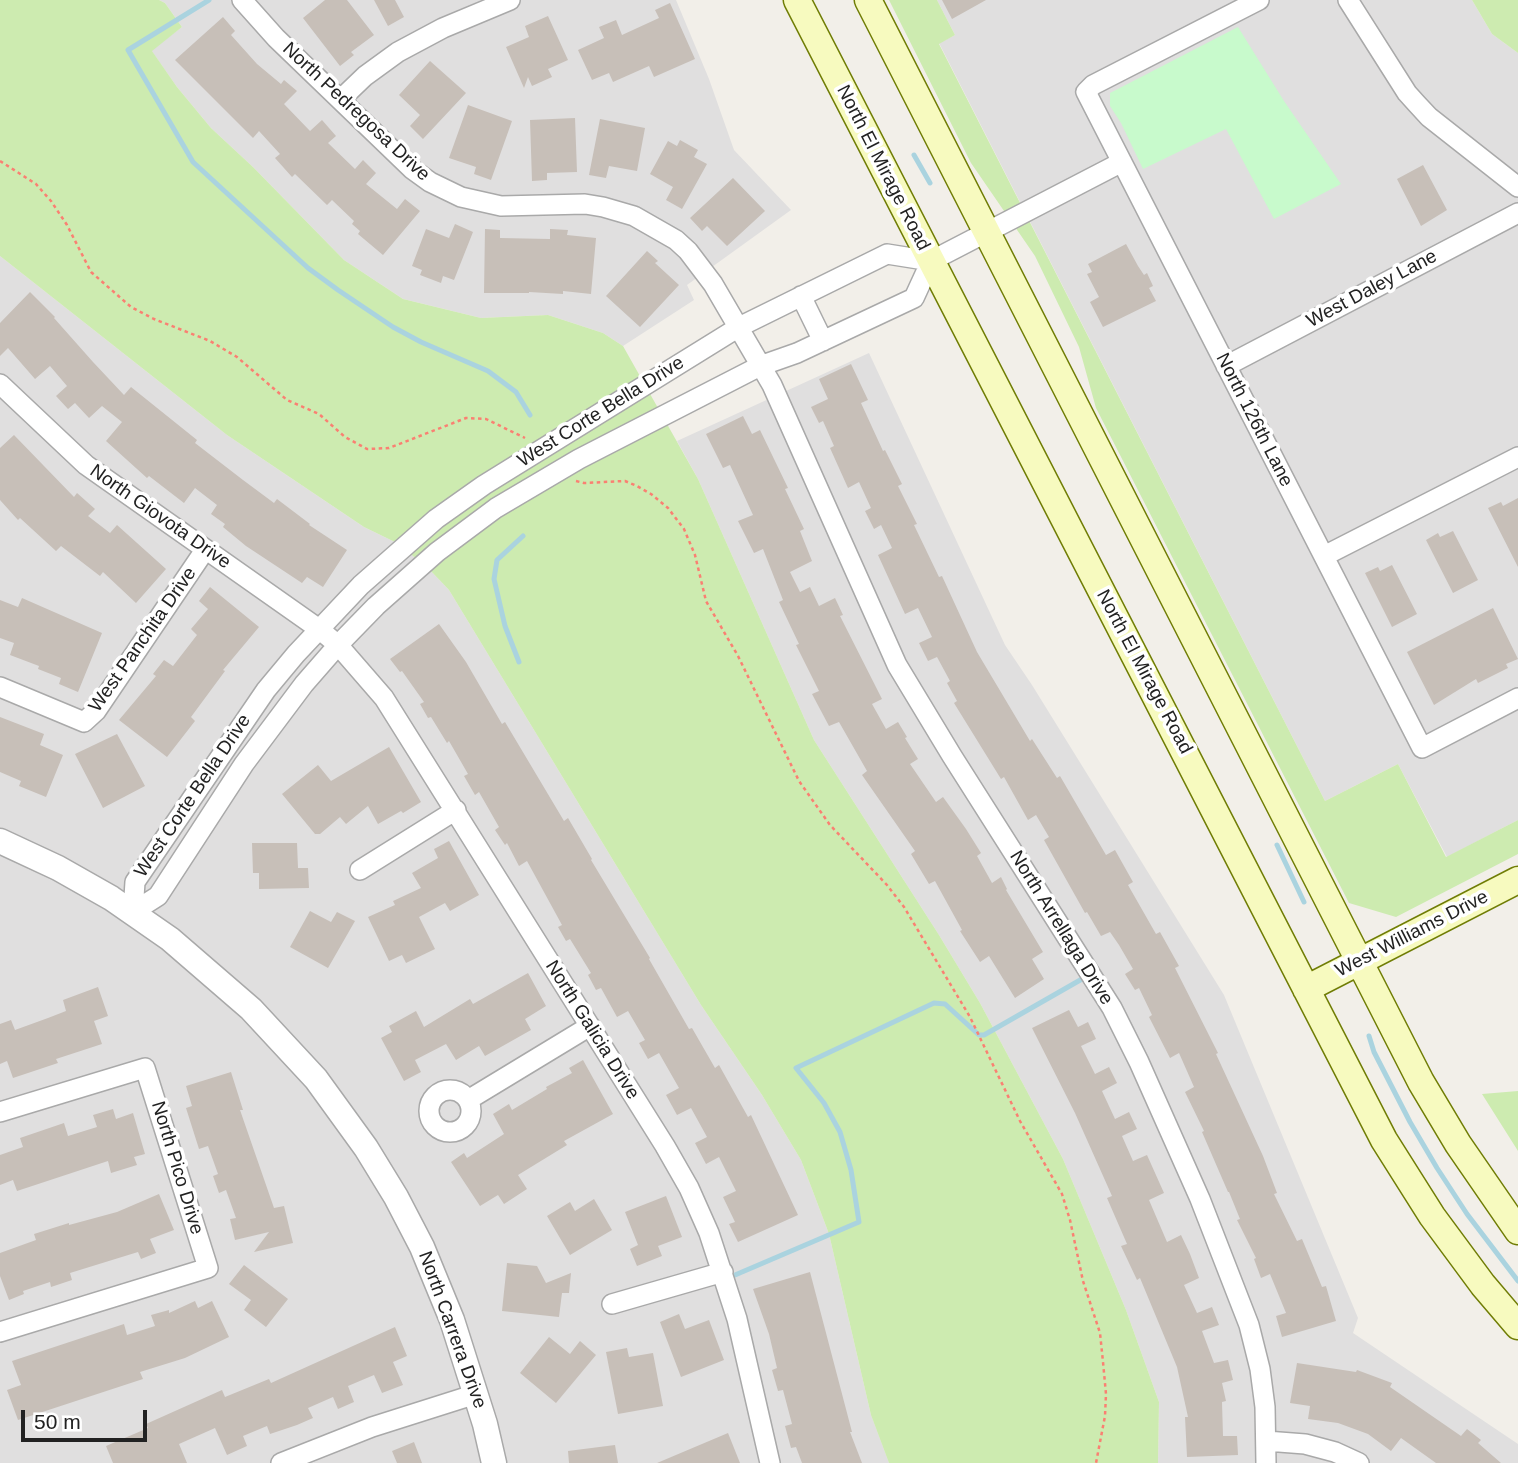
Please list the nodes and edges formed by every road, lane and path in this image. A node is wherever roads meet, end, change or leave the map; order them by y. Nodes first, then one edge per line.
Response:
1 (242, 0) edge
2 (510, 0) edge
3 (797, 0) edge
4 (868, 0) edge
5 (1259, 0) edge
6 (1348, 0) edge
7 (341, 99) junction
8 (0, 161) edge
9 (1122, 162) junction
10 (1518, 187) edge
11 (1518, 213) edge
12 (988, 232) junction
13 (931, 261) junction
14 (801, 296) junction
15 (739, 327) junction
16 (823, 341) junction
17 (756, 359) junction
18 (1226, 366) junction
19 (0, 384) edge
20 (531, 438) dead end
21 (1518, 457) edge
22 (572, 480) dead end
23 (205, 550) junction
24 (1324, 556) junction
25 (329, 637) junction
26 (0, 687) edge
27 (1518, 698) edge
28 (456, 810) junction
29 (0, 841) edge
30 (359, 870) dead end
31 (1518, 880) edge
32 (133, 912) junction
33 (1360, 960) junction
34 (1306, 989) junction
35 (590, 1026) junction
36 (468, 1100) dead end
37 (0, 1112) edge
38 (1518, 1231) edge
39 (723, 1272) junction
40 (612, 1304) dead end
41 (1518, 1326) edge
42 (0, 1332) edge
43 (476, 1394) junction
44 (1266, 1441) junction
45 (281, 1463) edge
46 (494, 1463) edge
47 (770, 1463) edge
48 (1096, 1463) edge
49 (1266, 1463) edge
50 (1359, 1463) edge

1 - 7 street, North Pedregosa Drive
2 - 7 street
3 - 13 main road, North El Mirage Road
4 - 12 main road
5 - 9 street, North 126th Lane
6 - 10 street
7 - 15 street, North Pedregosa Drive
8 - 20 path
9 - 12 street
9 - 18 street, North 126th Lane
11 - 18 street, West Daley Lane
12 - 13 street
12 - 33 main road
13 - 14 street, West Corte Bella Drive
13 - 16 street, West Corte Bella Drive
13 - 34 main road, North El Mirage Road
14 - 15 street, West Corte Bella Drive
14 - 16 street
15 - 17 street, North Pedregosa Drive
15 - 25 street, West Corte Bella Drive
16 - 17 street, West Corte Bella Drive
17 - 25 street, West Corte Bella Drive
17 - 44 street, North Arrellaga Drive
18 - 24 street, North 126th Lane
19 - 23 street, North Giovota Drive
21 - 24 street
22 - 48 path
23 - 25 street, North Giovota Drive
23 - 26 street, West Panchita Drive
24 - 27 street, North 126th Lane
25 - 28 street, North Galicia Drive
25 - 32 street, West Corte Bella Drive
28 - 30 street
28 - 35 street, North Galicia Drive
29 - 32 street, North Carrera Drive
31 - 33 main road, West Williams Drive
32 - 43 street, North Carrera Drive
33 - 34 main road, West Williams Drive
33 - 38 main road
34 - 41 main road, North El Mirage Road
35 - 36 street
35 - 39 street, North Galicia Drive
37 - 42 street, North Pico Drive
39 - 40 street
39 - 47 street, North Galicia Drive
43 - 45 street
43 - 46 street, North Carrera Drive
44 - 49 street, North Arrellaga Drive
44 - 50 street

